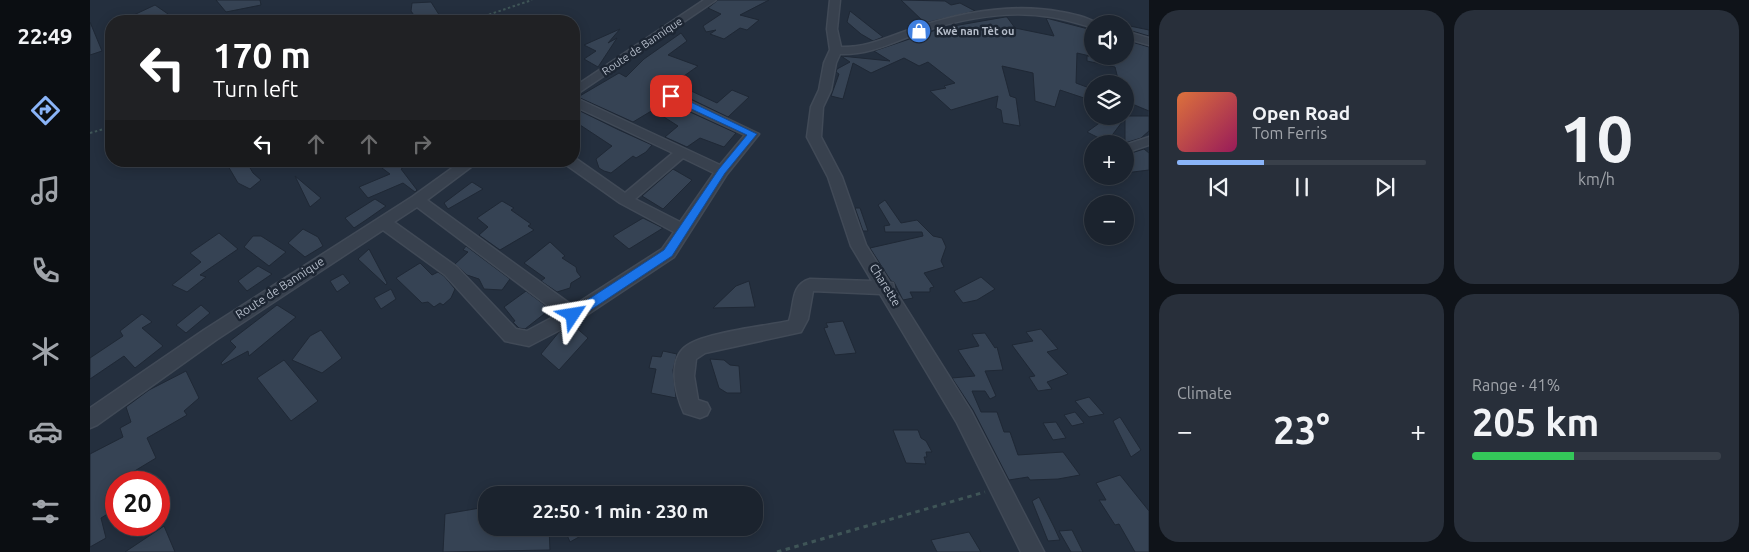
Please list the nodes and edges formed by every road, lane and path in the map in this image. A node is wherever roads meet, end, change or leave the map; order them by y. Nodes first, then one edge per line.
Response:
1 (532, 0) edge
2 (711, 0) edge
3 (835, 0) edge
4 (488, 15) edge
5 (1084, 22) edge
6 (1134, 37) edge
7 (1149, 42) edge
8 (836, 50) junction
9 (580, 88) edge
10 (671, 96) dead end
11 (580, 104) edge
12 (105, 129) edge
13 (90, 133) edge
14 (1149, 141) edge
15 (1134, 147) edge
16 (681, 153) junction
17 (464, 167) edge
18 (578, 167) edge
19 (722, 171) junction
20 (417, 200) junction
21 (625, 200) junction
22 (383, 222) junction
23 (682, 230) junction
24 (887, 288) junction
25 (573, 315) junction
26 (700, 409) dead end
27 (90, 419) edge
28 (1001, 487) junction
29 (777, 552) edge
30 (1033, 552) edge

1 - 4 path
2 - 9 street, Route de Bannique
3 - 8 street, Charette
5 - 8 street
6 - 7 street
8 - 24 street, Charette
10 - 19 street
11 - 16 street
12 - 13 path
14 - 15 street
16 - 19 street
16 - 21 street
17 - 20 street, Route de Bannique
18 - 21 street
19 - 23 street
20 - 22 street, Route de Bannique
20 - 25 street
21 - 23 street
22 - 25 street
22 - 27 street, Route de Bannique
23 - 25 street
24 - 26 street
24 - 28 street, Charette
28 - 29 path
28 - 30 street, Charette

